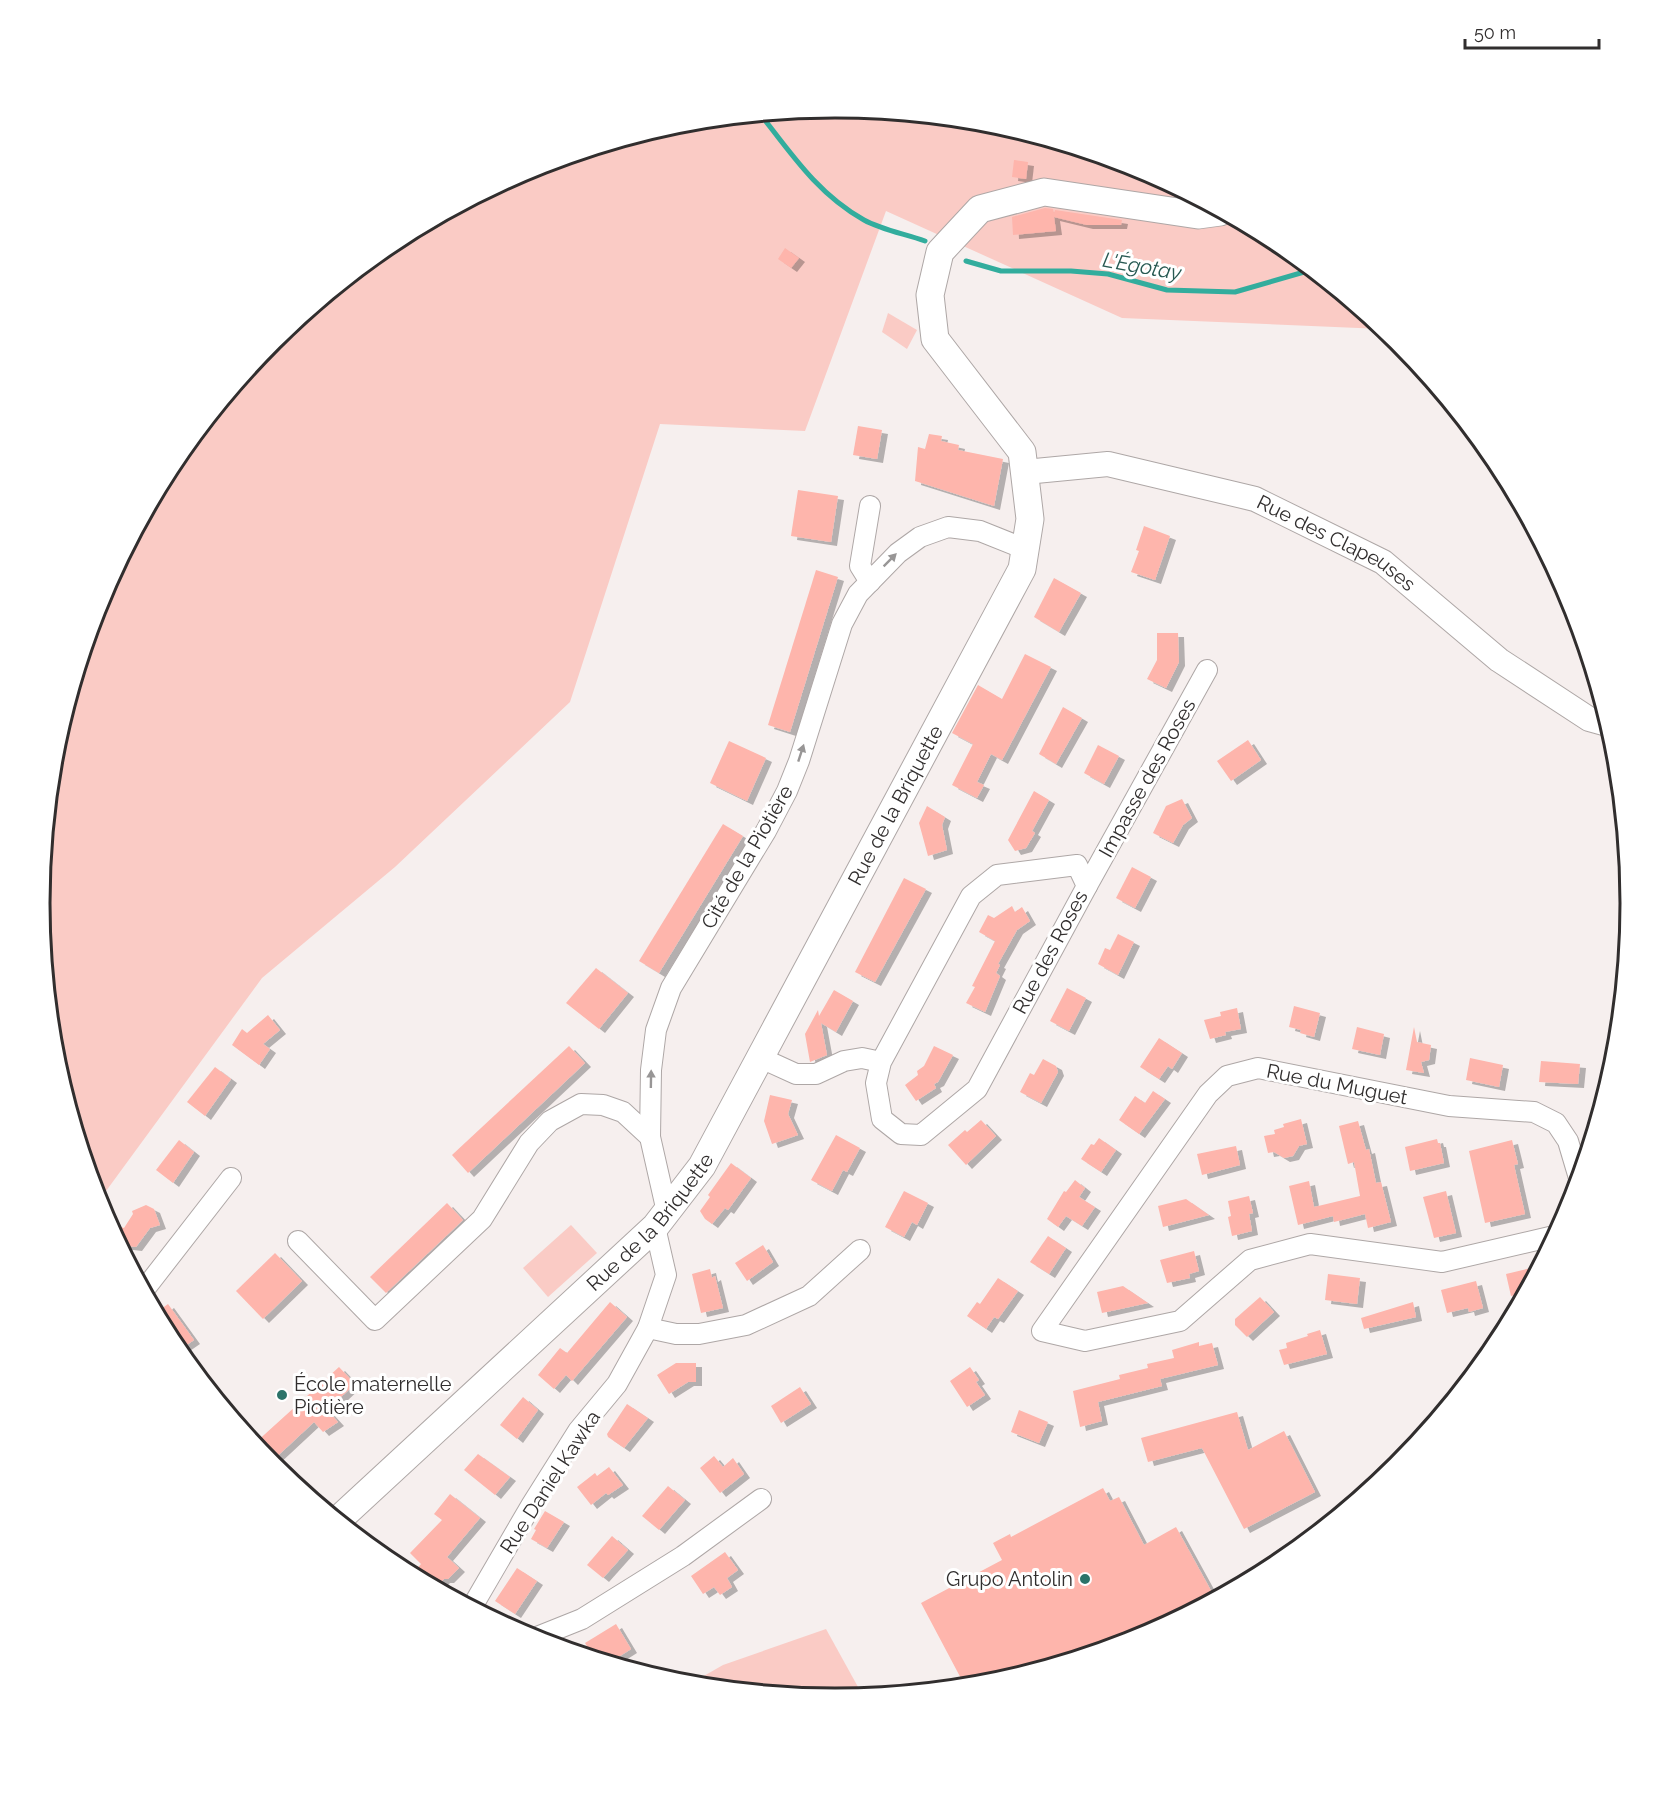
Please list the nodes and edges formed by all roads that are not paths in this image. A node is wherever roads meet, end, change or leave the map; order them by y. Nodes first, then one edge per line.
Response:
1 (1208, 214) edge
2 (1025, 472) junction
3 (870, 506) dead end
4 (1025, 549) junction
5 (870, 582) junction
6 (1207, 670) dead end
7 (1598, 721) edge
8 (1087, 886) junction
9 (761, 1058) junction
10 (881, 1062) junction
11 (650, 1137) junction
12 (1575, 1164) edge
13 (231, 1178) dead end
14 (661, 1220) junction
15 (1545, 1238) edge
16 (298, 1241) dead end
17 (860, 1250) dead end
18 (148, 1284) edge
19 (648, 1328) junction
20 (761, 1499) dead end
21 (343, 1515) edge
22 (475, 1601) edge
23 (546, 1633) edge

1 - 2 main road, Rue de la Briquette
2 - 4 main road, Rue de la Briquette
2 - 7 street, Rue des Clapeuses
3 - 5 street
5 -> 4 street, Cité de la Piotière
4 - 9 main road, Rue de la Briquette
11 -> 5 street, Cité de la Piotière
6 - 8 street, Impasse des Roses
8 - 10 street, Rue des Roses
8 - 10 street, Rue des Roses
9 - 10 street
9 - 14 main road, Rue de la Briquette
11 - 14 street, Cité de la Piotière
11 - 16 street
12 - 15 street, Rue du Muguet
13 - 18 street
14 - 19 street, Rue Daniel Kawka
14 - 21 main road, Rue de la Briquette
17 - 19 street
19 - 22 street, Rue Daniel Kawka
20 - 23 street

